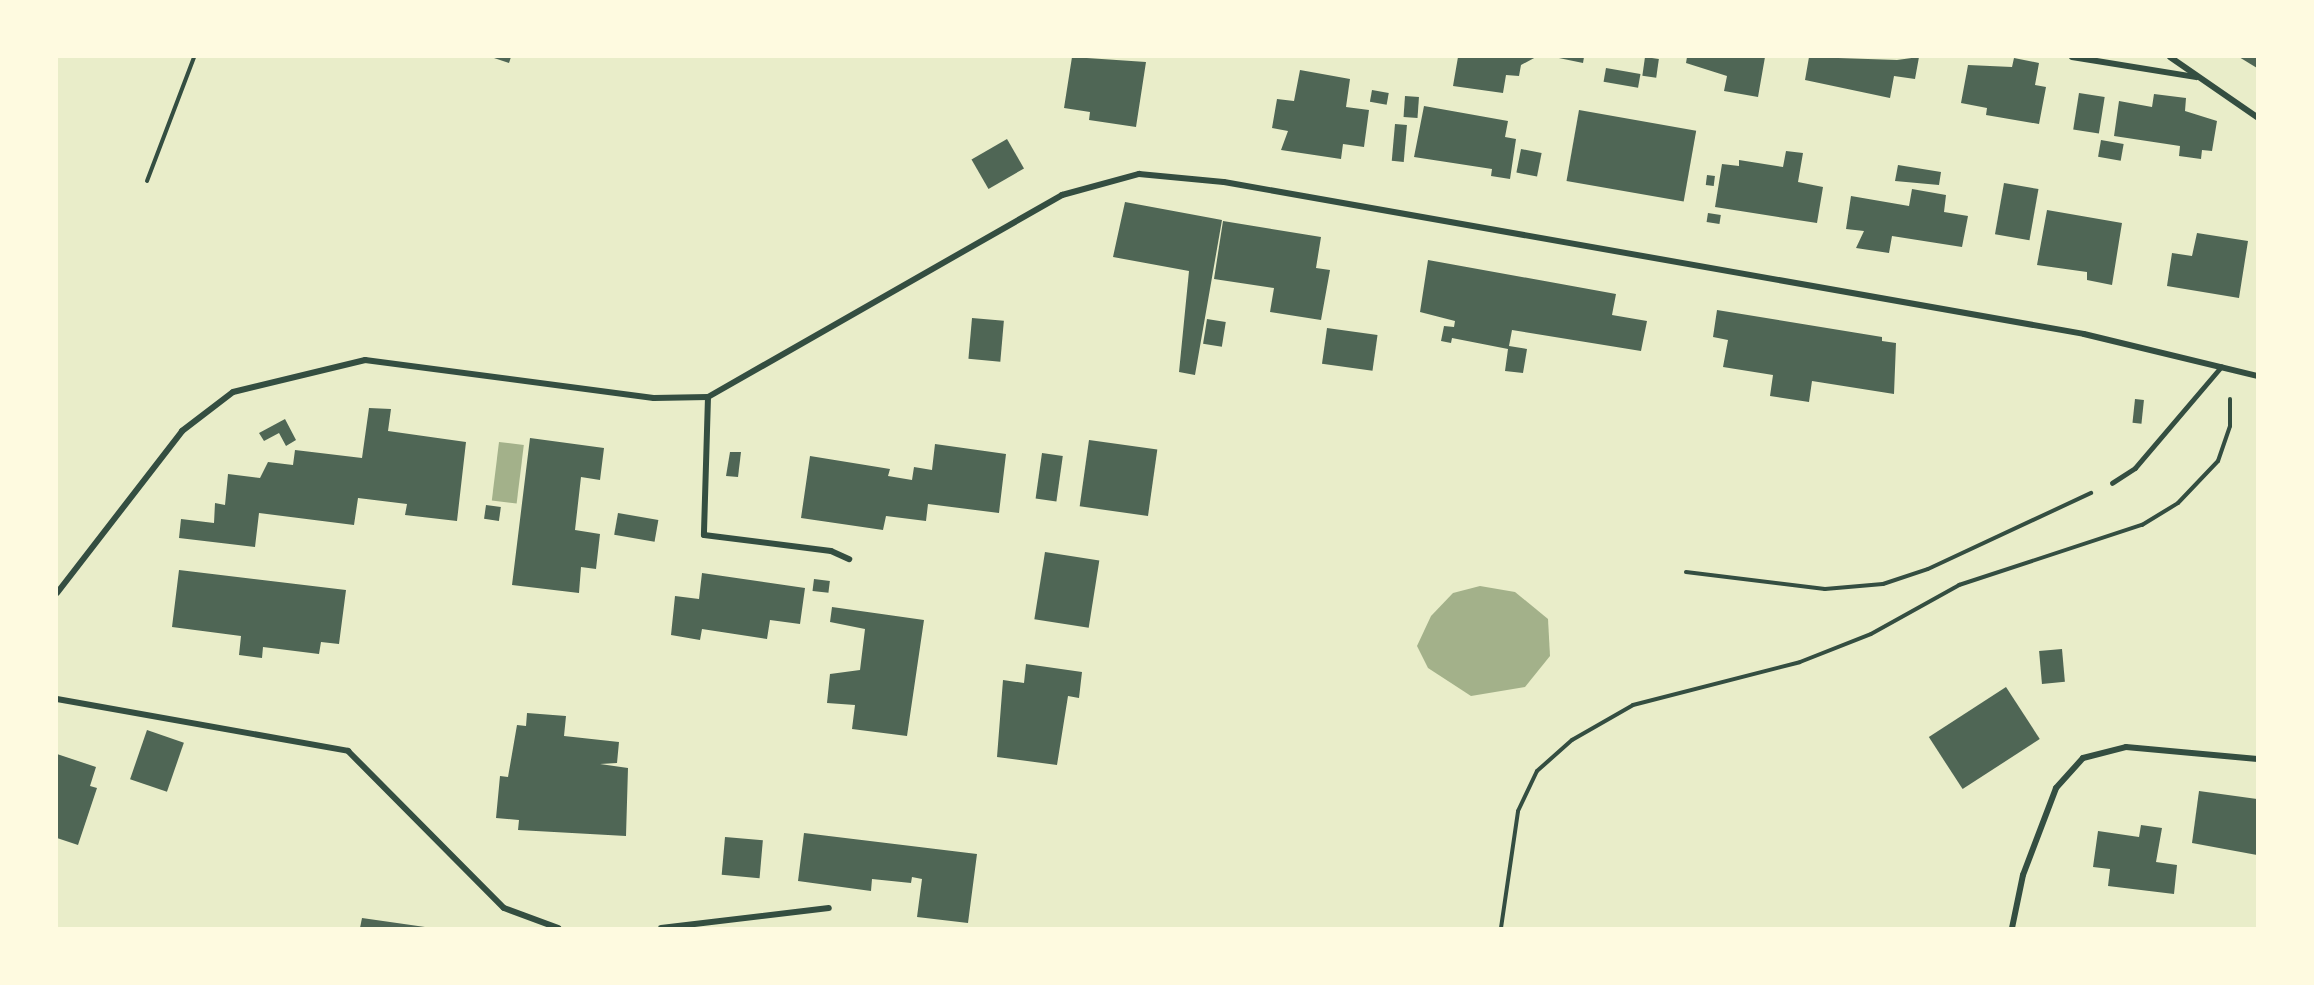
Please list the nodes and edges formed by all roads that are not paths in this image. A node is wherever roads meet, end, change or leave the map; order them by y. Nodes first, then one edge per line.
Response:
1 (2072, 57) edge
2 (2170, 57) edge
3 (2196, 77) junction
4 (2257, 117) edge
5 (2221, 367) junction
6 (2257, 376) edge
7 (708, 397) junction
8 (2112, 483) road end
9 (849, 559) dead end
10 (57, 593) edge
11 (57, 699) edge
12 (2257, 759) edge
13 (829, 908) dead end
14 (558, 928) edge
15 (661, 928) edge
16 (2012, 928) edge

1 - 3 street
2 - 3 street
3 - 4 street
5 - 6 street
5 - 7 street
5 - 8 lane
7 - 9 street
7 - 10 street
11 - 14 street
12 - 16 street
13 - 15 street

